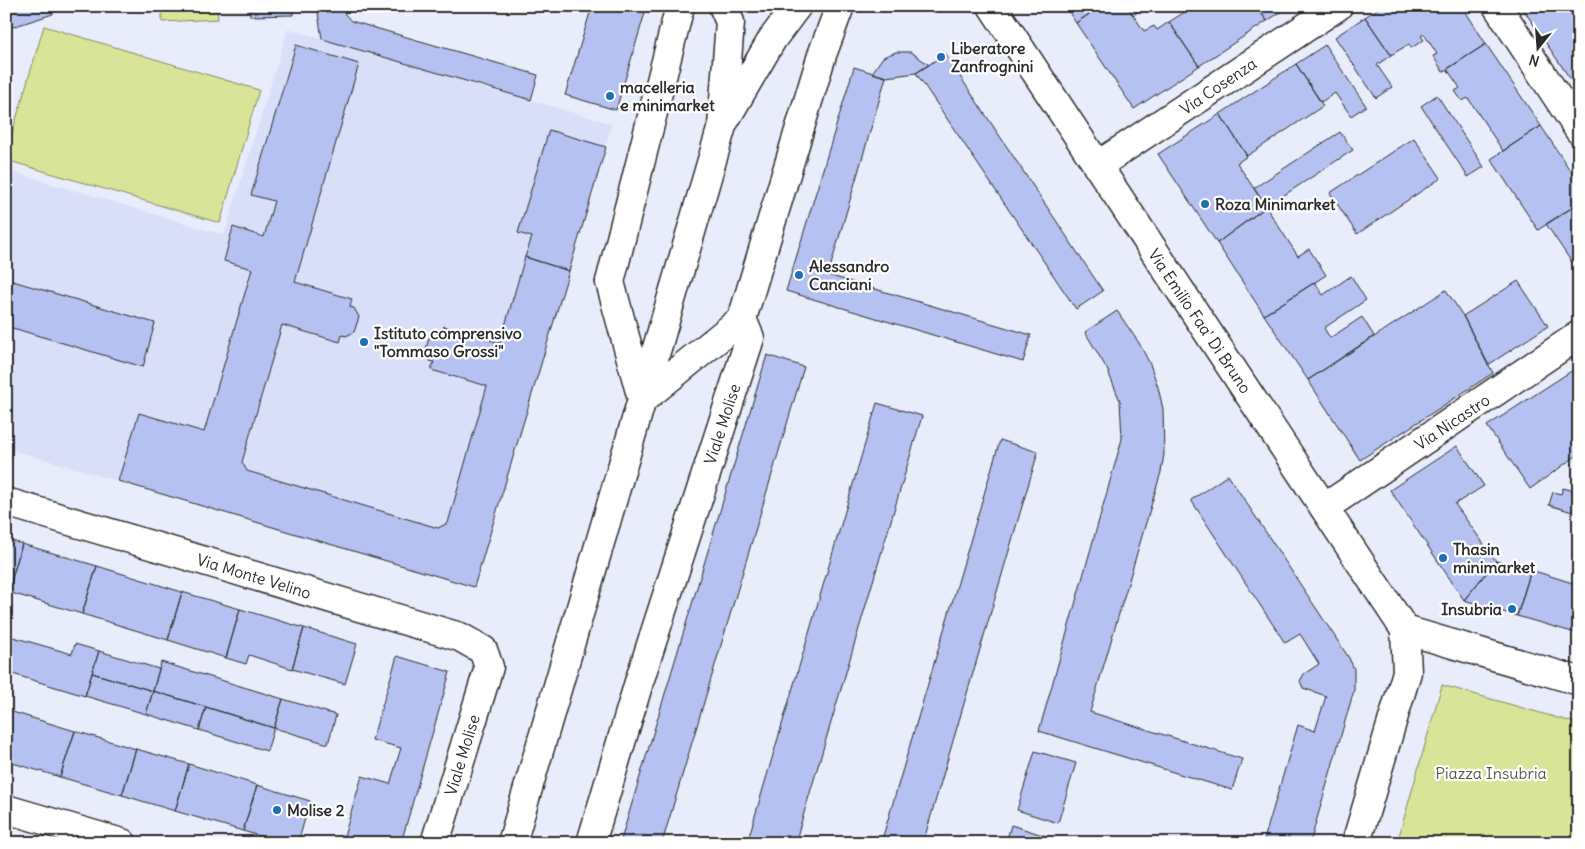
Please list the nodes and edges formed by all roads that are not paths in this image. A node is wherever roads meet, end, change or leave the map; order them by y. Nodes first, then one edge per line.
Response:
1 (680, 6) edge
2 (723, 6) edge
3 (796, 6) edge
4 (840, 6) edge
5 (1338, 6) edge
6 (1497, 6) edge
7 (991, 8) edge
8 (722, 126) junction
9 (1579, 130) edge
10 (1097, 166) junction
11 (742, 319) junction
12 (1579, 335) edge
13 (642, 400) junction
14 (6, 502) edge
15 (1324, 508) junction
16 (1405, 630) junction
17 (1444, 642) junction
18 (489, 667) joint
19 (1407, 672) junction
20 (1579, 681) edge
21 (6, 809) edge
22 (122, 843) edge
23 (435, 843) edge
24 (512, 843) edge
25 (591, 843) edge
26 (1356, 843) edge

1 - 13 street
2 - 8 street
3 - 8 street
4 - 11 street
5 - 10 street, Via Cosenza
6 - 9 street
7 - 10 street, Via Emilio Faa' Di Bruno
8 - 13 street
10 - 15 street, Via Emilio Faa' Di Bruno
11 - 13 street
11 - 25 street, Viale Molise
12 - 15 street, Via Nicastro
13 - 24 street
14 - 18 street, Via Monte Velino
15 - 16 street, Via Emilio Faa' Di Bruno
16 - 17 street
16 - 19 street
17 - 19 street
17 - 20 street
18 - 23 street, Viale Molise
19 - 26 street
21 - 22 street

